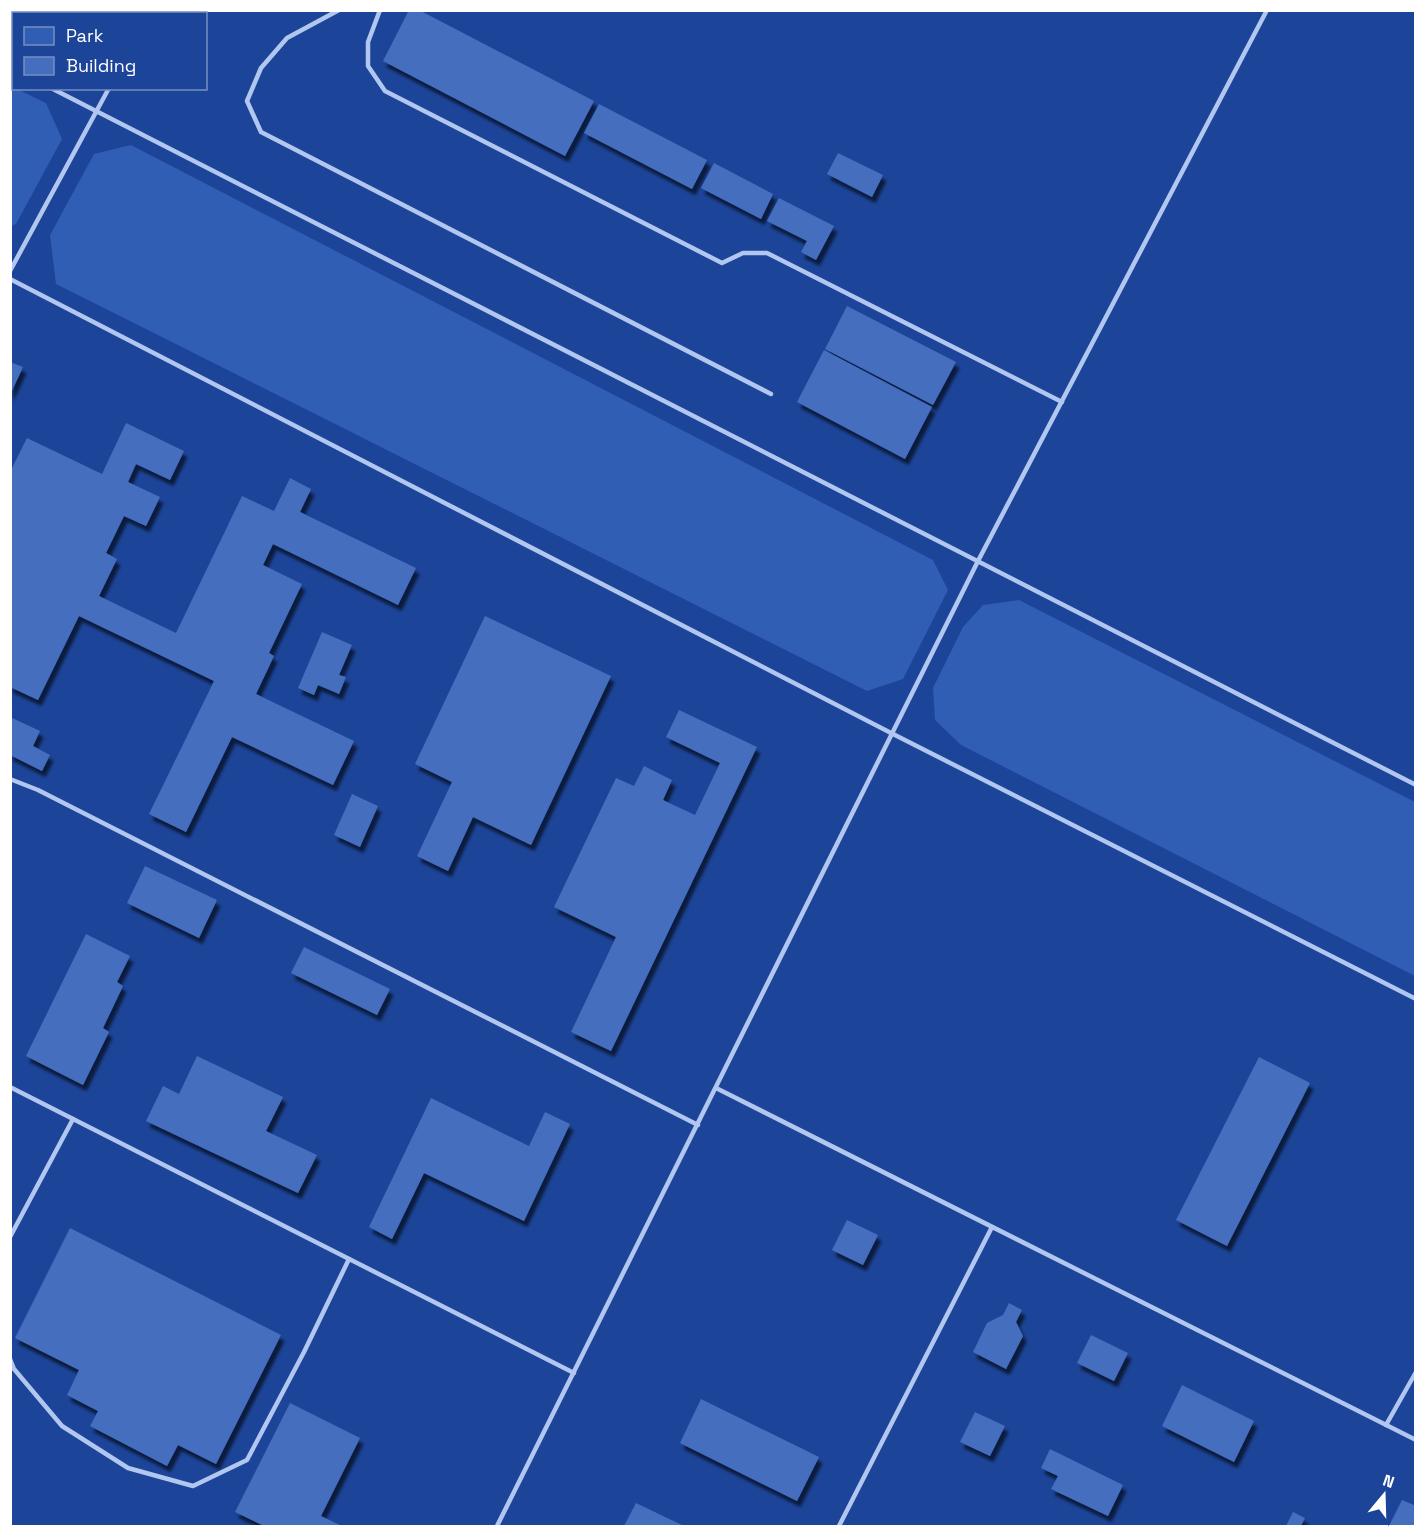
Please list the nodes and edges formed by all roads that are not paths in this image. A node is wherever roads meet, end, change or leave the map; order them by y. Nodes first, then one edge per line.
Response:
1 (339, 10) edge
2 (380, 10) edge
3 (1267, 10) edge
4 (55, 90) edge
5 (109, 90) edge
6 (97, 112) junction
7 (10, 271) edge
8 (10, 279) edge
9 (771, 394) dead end
10 (1062, 402) junction
11 (978, 561) junction
12 (893, 734) junction
13 (10, 779) edge
14 (1416, 784) edge
15 (1416, 999) edge
16 (10, 1087) edge
17 (716, 1088) junction
18 (74, 1119) junction
19 (698, 1125) junction
20 (992, 1227) junction
21 (10, 1237) edge
22 (349, 1259) junction
23 (10, 1359) edge
24 (1416, 1372) edge
25 (574, 1373) junction
26 (1386, 1425) junction
27 (1416, 1440) edge
28 (497, 1527) edge
29 (839, 1527) edge

1 - 9 lane
2 - 10 lane
3 - 10 lane
4 - 6 lane
5 - 6 lane
6 - 7 lane
6 - 11 lane
8 - 12 lane
10 - 11 lane
11 - 12 lane
11 - 14 lane
12 - 15 lane
12 - 17 lane
13 - 19 lane
16 - 18 lane
17 - 19 lane
17 - 20 lane
18 - 21 lane
18 - 22 lane
19 - 25 lane
20 - 26 lane
20 - 29 lane
22 - 23 lane
22 - 25 lane
24 - 26 lane
25 - 28 lane
26 - 27 lane

